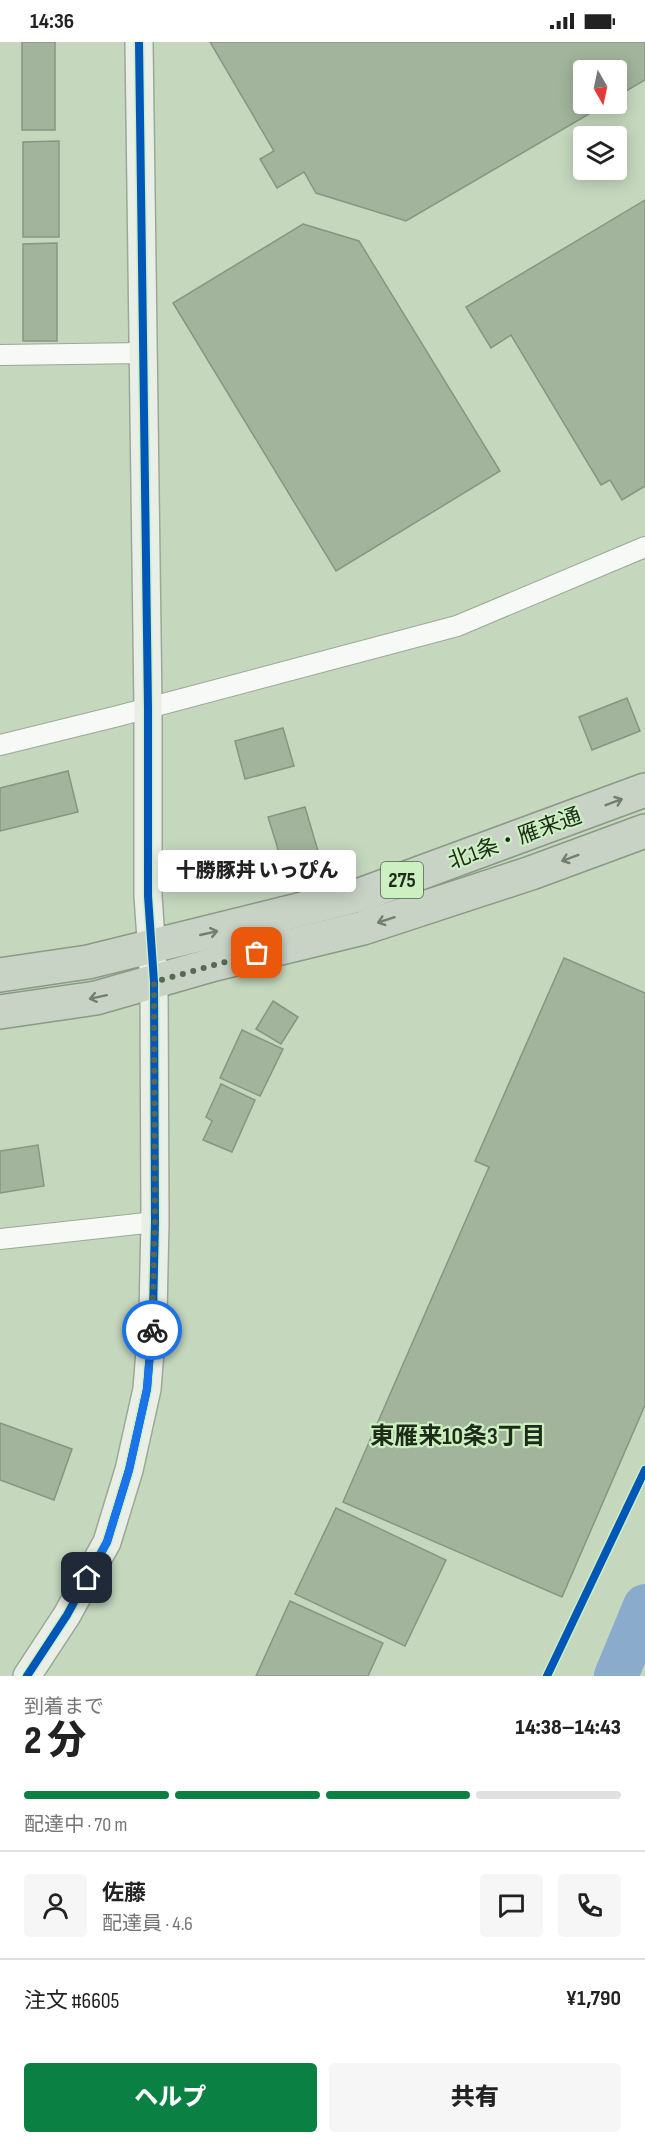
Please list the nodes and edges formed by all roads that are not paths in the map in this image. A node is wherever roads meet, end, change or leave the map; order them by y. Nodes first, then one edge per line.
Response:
1 (139, 42) edge
2 (143, 353) junction
3 (0, 356) edge
4 (645, 547) edge
5 (148, 708) junction
6 (0, 745) edge
7 (645, 790) edge
8 (645, 831) edge
9 (152, 945) junction
10 (0, 975) edge
11 (154, 982) junction
12 (0, 1012) edge
13 (155, 1222) junction
14 (0, 1239) edge
15 (27, 1676) edge

1 - 2 street
2 - 3 street
2 - 5 street
4 - 5 street
5 - 6 street
5 - 9 street
9 -> 7 highway, 北1条・雁来通 / 275
8 -> 11 highway, 北1条・雁来通 / 275
9 - 10 highway, 北1条・雁来通 / 275
9 - 11 street
11 -> 12 highway, 北1条・雁来通 / 275
11 - 13 street
13 - 14 street
13 - 15 street

